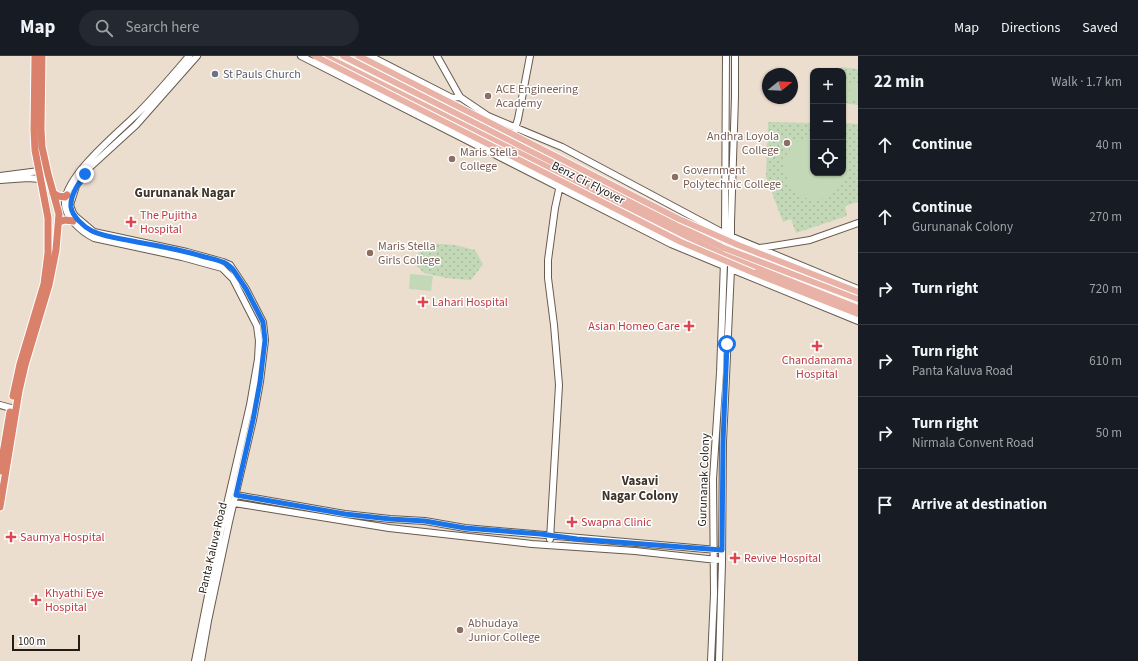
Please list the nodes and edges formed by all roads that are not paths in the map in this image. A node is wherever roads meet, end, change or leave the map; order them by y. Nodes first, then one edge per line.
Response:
1 (35, 56) edge
2 (42, 56) edge
3 (189, 56) edge
4 (197, 56) edge
5 (301, 56) edge
6 (315, 56) edge
7 (325, 56) edge
8 (344, 56) edge
9 (359, 56) edge
10 (370, 56) edge
11 (437, 56) edge
12 (530, 56) edge
13 (726, 56) edge
14 (735, 56) edge
15 (460, 97) junction
16 (38, 105) junction
17 (515, 128) junction
18 (511, 141) junction
19 (39, 175) junction
20 (0, 176) edge
21 (562, 176) junction
22 (0, 180) edge
23 (560, 188) junction
24 (53, 193) junction
25 (67, 195) junction
26 (68, 208) junction
27 (73, 221) junction
28 (59, 222) junction
29 (858, 223) edge
30 (728, 235) junction
31 (724, 248) junction
32 (760, 248) junction
33 (731, 250) junction
34 (724, 255) junction
35 (731, 258) junction
36 (724, 266) junction
37 (731, 269) junction
38 (858, 289) edge
39 (858, 292) edge
40 (858, 299) edge
41 (858, 308) edge
42 (858, 314) edge
43 (858, 321) edge
44 (723, 371) junction
45 (0, 405) edge
46 (11, 408) junction
47 (0, 471) edge
48 (236, 495) junction
49 (234, 503) junction
50 (0, 507) edge
51 (550, 536) junction
52 (550, 545) junction
53 (714, 550) junction
54 (722, 550) junction
55 (714, 560) junction
56 (722, 560) junction
57 (195, 661) edge
58 (201, 661) edge
59 (711, 661) edge
60 (719, 661) edge

1 - 16 highway
2 - 16 highway
3 - 25 street
4 - 26 street
5 - 23 street
6 - 42 main road, Benz Cir Flyover, bridge
7 - 21 main road
8 - 18 main road
9 - 39 main road, Benz Cir Flyover, bridge
10 - 15 street
11 - 15 street
12 - 17 street
13 - 30 street
14 - 30 street
15 - 17 street
16 - 19 highway
16 - 24 highway
17 - 18 street
17 - 30 street
18 - 31 main road
19 - 20 street
19 - 22 street
19 - 46 highway
21 - 23 street
21 - 34 main road
23 - 36 street
23 - 51 street
24 - 25 highway
24 - 28 highway
25 - 26 street
26 - 27 street, Panta Kaluva Road
26 - 48 street, Panta Kaluva Road
27 - 28 highway
27 - 57 street, Panta Kaluva Road
28 - 50 highway
29 - 32 street
30 - 31 street
30 - 32 street
30 - 33 street
31 - 33 main road
31 - 34 street
32 - 38 street
33 - 35 street
33 - 40 main road
34 - 35 main road
34 - 36 street
35 - 37 street
35 - 41 main road
36 - 44 street
37 - 43 street
37 - 44 street
44 - 53 street, Gurunanak Colony
44 - 54 street, Gurunanak Colony
45 - 46 street
46 - 47 highway
48 - 49 street, Panta Kaluva Road
48 - 51 street
49 - 52 street
49 - 58 street, Panta Kaluva Road
51 - 52 street
51 - 53 street
52 - 55 street
53 - 54 street
53 - 55 street, Gurunanak Colony
54 - 56 street, Gurunanak Colony
55 - 56 street
55 - 59 street, Gurunanak Colony
56 - 60 street, Gurunanak Colony

